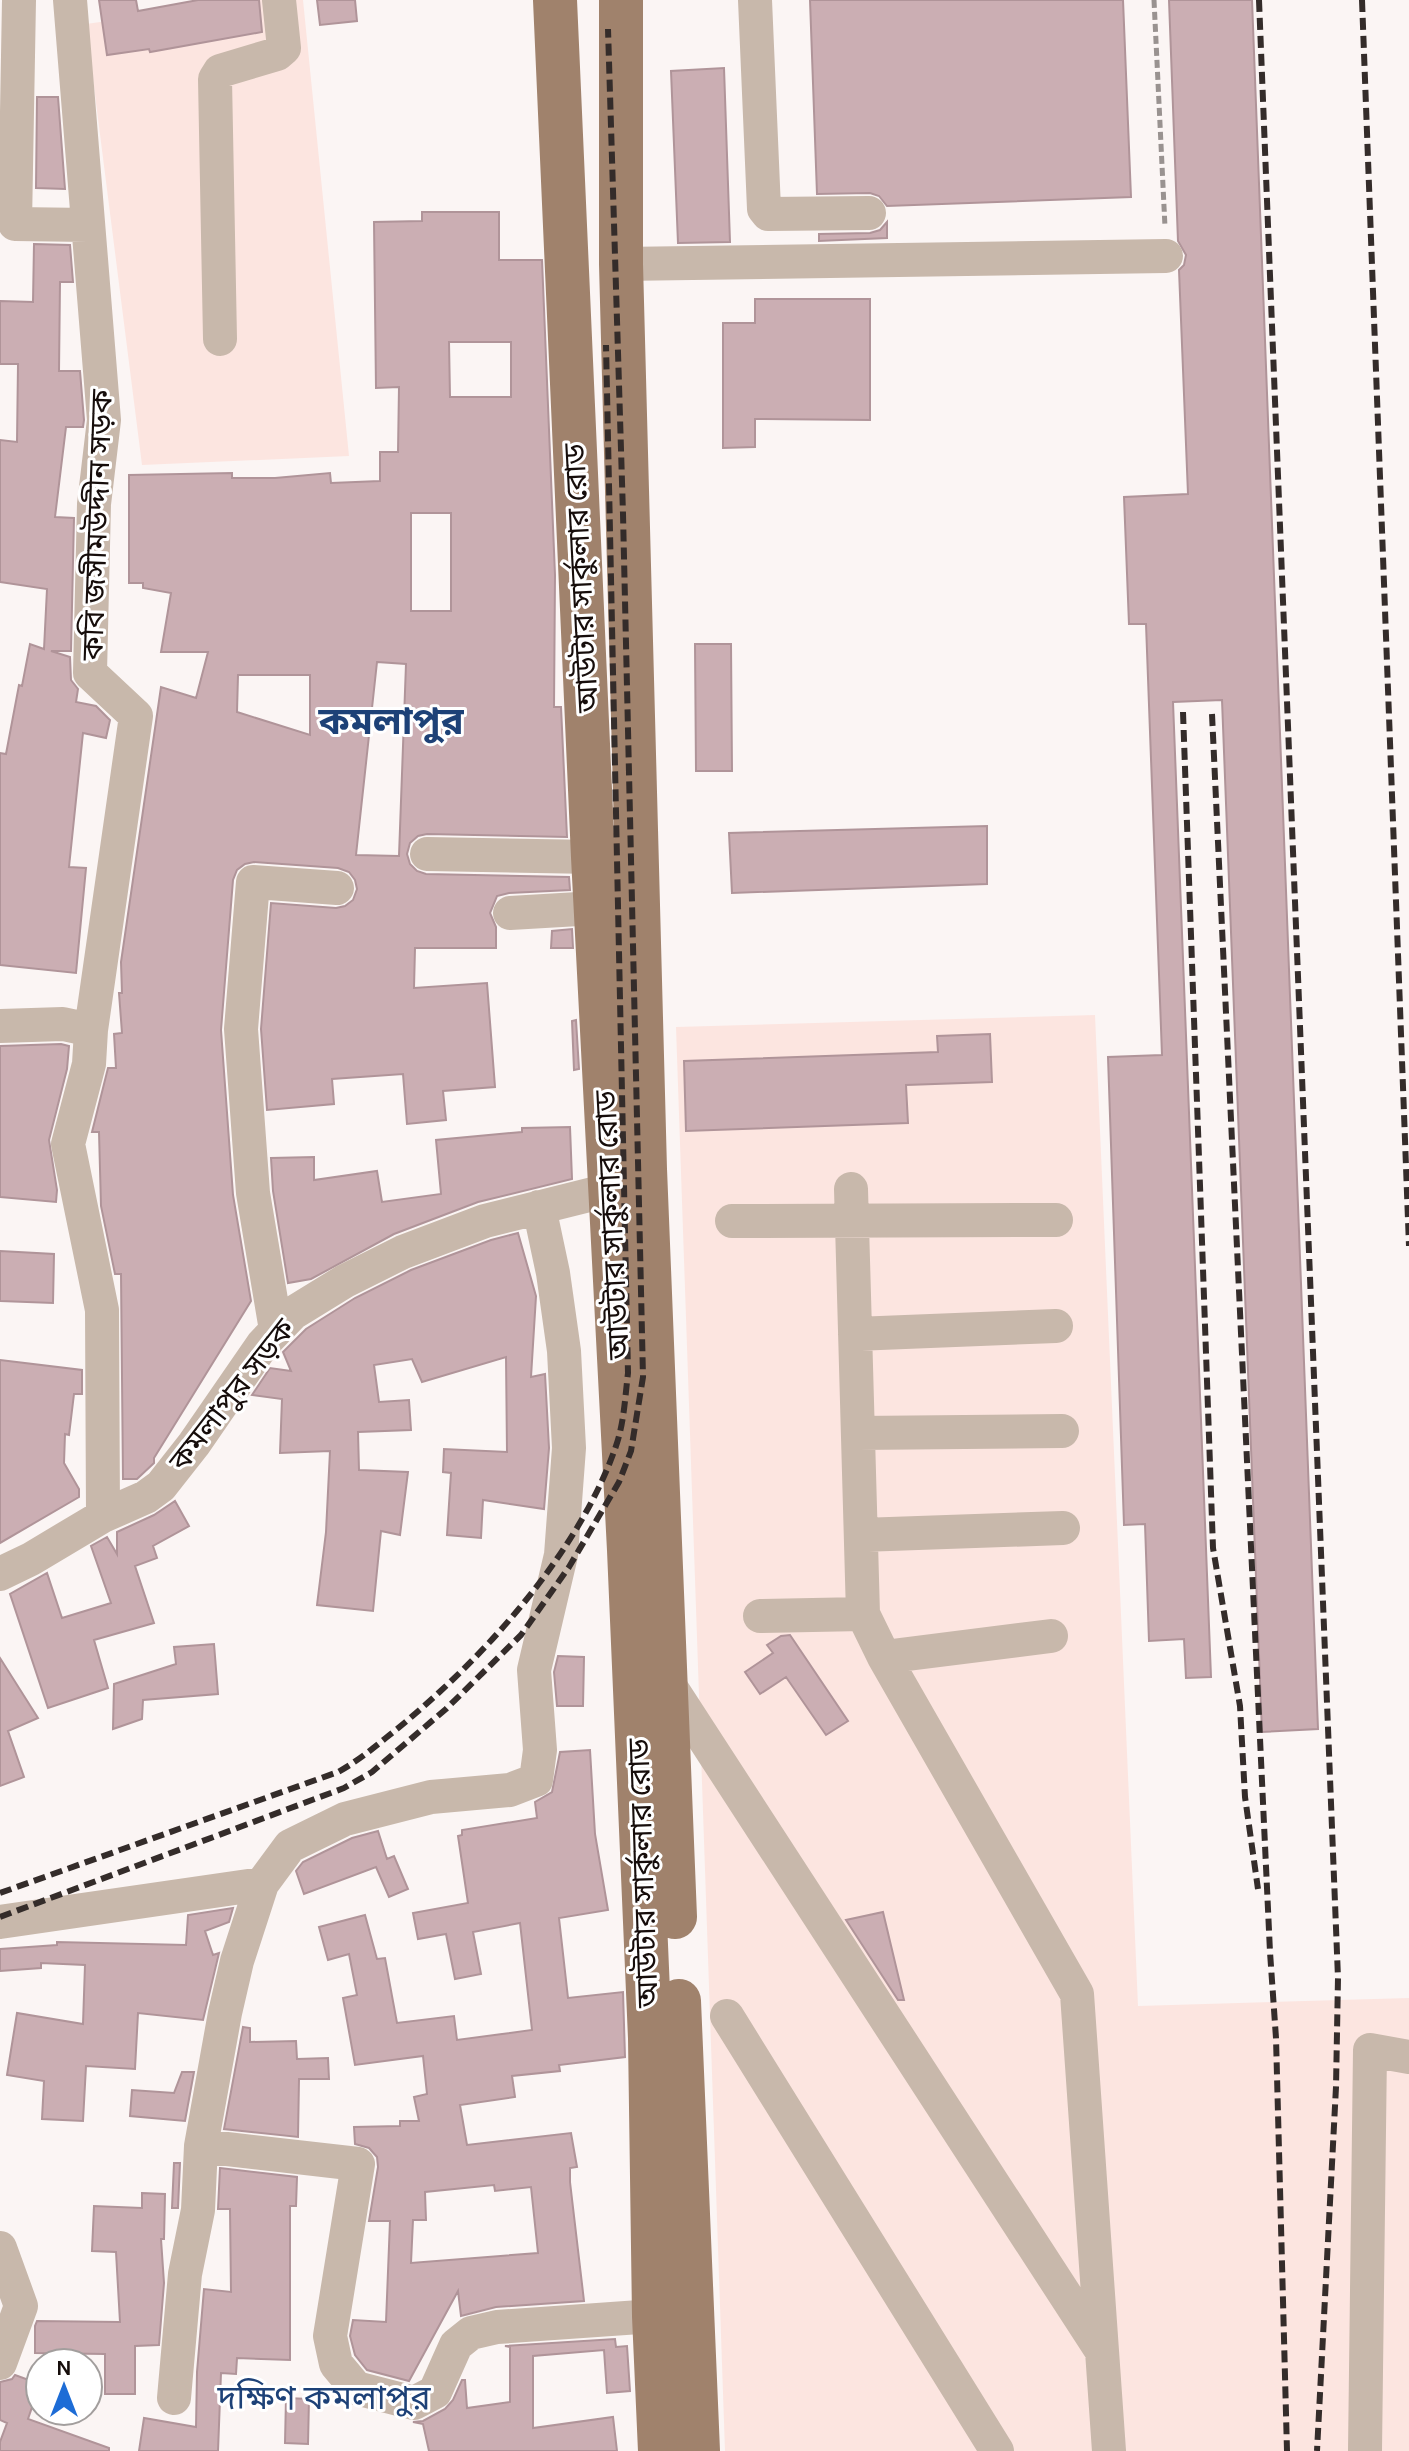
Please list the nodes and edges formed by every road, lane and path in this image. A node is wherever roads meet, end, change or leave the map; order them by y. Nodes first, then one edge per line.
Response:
1 (19, 0) edge
2 (70, 0) edge
3 (279, 0) edge
4 (555, 0) edge
5 (621, 0) edge
6 (755, 0) edge
7 (1154, 0) edge
8 (869, 213) dead end
9 (88, 225) junction
10 (1166, 256) joint
11 (621, 264) junction
12 (220, 339) dead end
13 (427, 854) dead end
14 (593, 857) junction
15 (337, 888) dead end
16 (596, 908) junction
17 (510, 913) dead end
18 (0, 1026) edge
19 (91, 1030) junction
20 (609, 1190) junction
21 (851, 1205) junction
22 (539, 1207) junction
23 (1056, 1220) dead end
24 (732, 1221) dead end
25 (1056, 1326) dead end
26 (276, 1330) junction
27 (855, 1334) junction
28 (1062, 1431) dead end
29 (858, 1433) junction
30 (103, 1516) junction
31 (1063, 1528) dead end
32 (861, 1535) junction
33 (0, 1574) edge
34 (863, 1614) junction
35 (760, 1616) dead end
36 (1051, 1636) dead end
37 (884, 1657) junction
38 (666, 1680) junction
39 (262, 1884) junction
40 (0, 1922) edge
41 (727, 2016) dead end
42 (1409, 2057) edge
43 (201, 2146) junction
44 (0, 2248) edge
45 (654, 2316) junction
46 (1103, 2354) junction
47 (0, 2363) edge
48 (174, 2398) dead end
49 (660, 2451) edge
50 (698, 2451) edge
51 (997, 2451) edge
52 (1109, 2451) edge
53 (1365, 2451) edge

1 - 9 street
2 - 9 street, কবি জসীমউদ্দীন সড়ক
3 - 12 street
4 - 14 main road, আউটার সার্কুলার রোড
5 - 11 main road, আউটার সার্কুলার রোড
6 - 8 street
7 - 10 path
9 - 19 street, কবি জসীমউদ্দীন সড়ক
10 - 11 street
11 - 38 main road, আউটার সার্কুলার রোড
13 - 14 street
14 - 16 main road, আউটার সার্কুলার রোড
15 - 26 street
16 - 17 street
16 - 20 main road, আউটার সার্কুলার রোড
18 - 19 street
19 - 30 street
20 - 22 street, কমলাপুর সড়ক
20 - 45 main road, আউটার সার্কুলার রোড
21 - 23 street
21 - 24 street
21 - 27 street
22 - 26 street, কমলাপুর সড়ক
22 - 39 street
25 - 27 street
26 - 30 street, কমলাপুর সড়ক
27 - 29 street
28 - 29 street
29 - 32 street
30 - 33 street, কমলাপুর সড়ক
31 - 32 street
32 - 34 street
34 - 35 street
34 - 37 street
36 - 37 street
37 - 46 street
38 - 46 street
38 - 50 main road, আউটার সার্কুলার রোড
39 - 40 street
39 - 43 street
41 - 51 street
42 - 53 street
43 - 45 street
43 - 48 street
44 - 47 street
45 - 49 main road, আউটার সার্কুলার রোড
46 - 52 street

